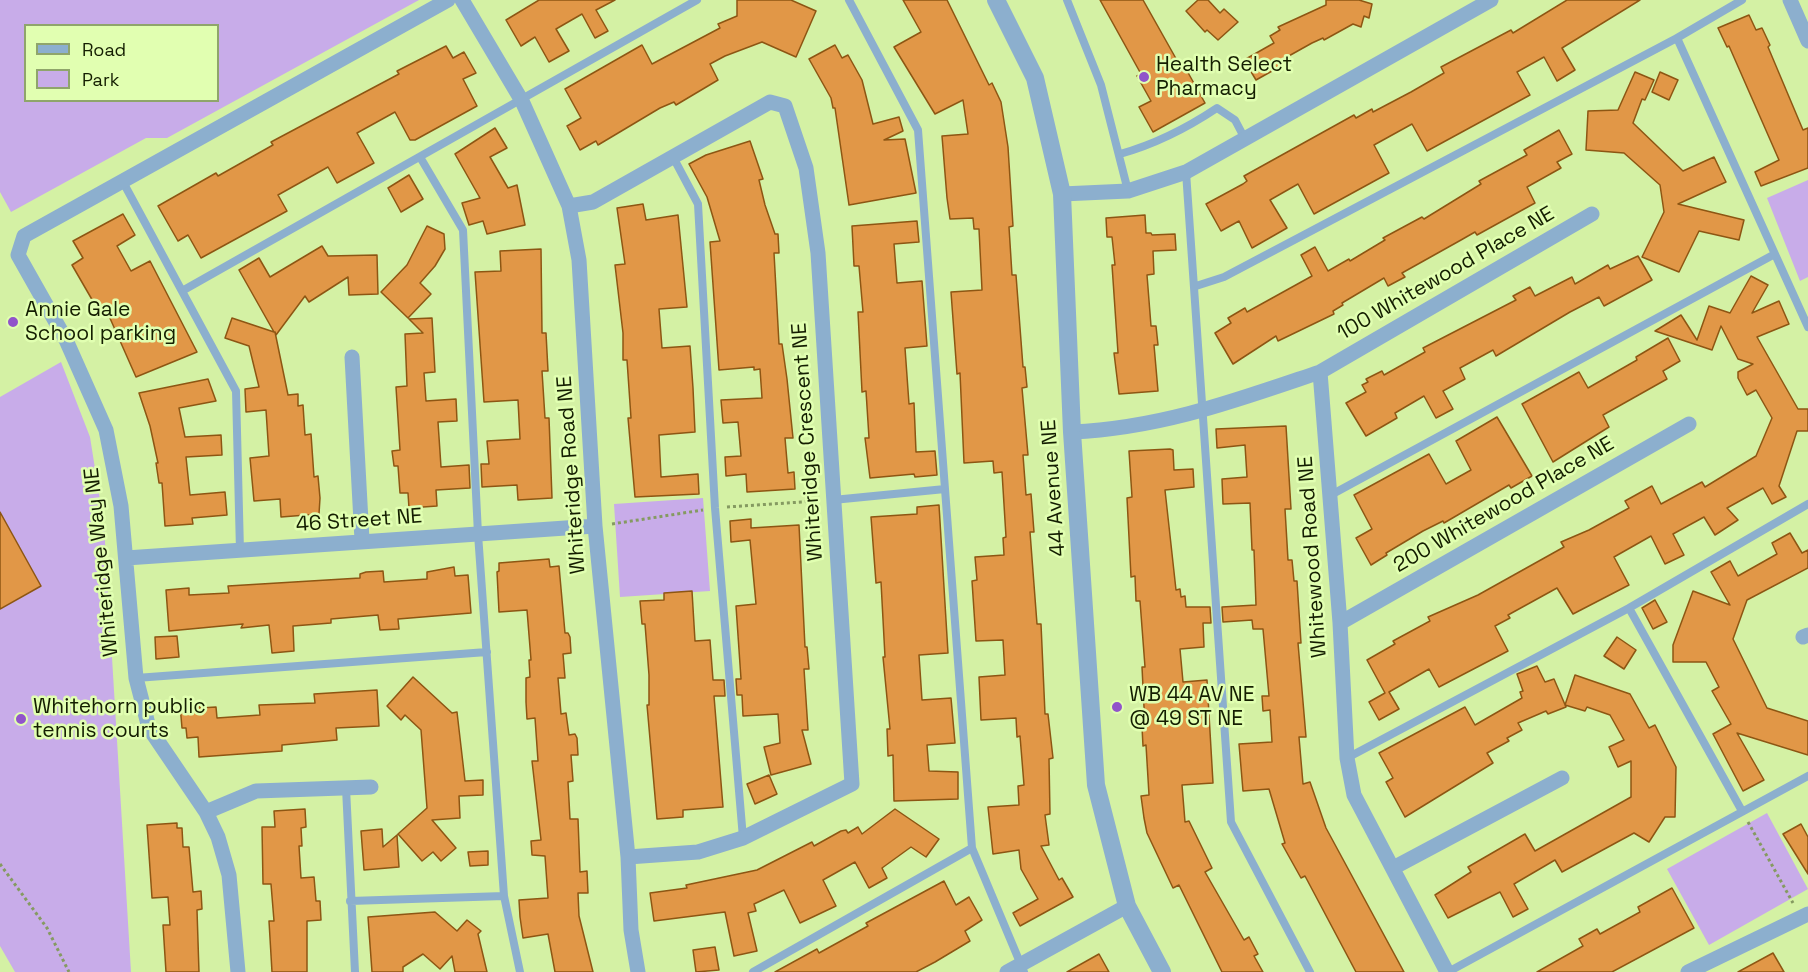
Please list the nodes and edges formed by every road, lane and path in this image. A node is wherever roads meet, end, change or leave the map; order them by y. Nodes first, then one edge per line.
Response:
1 (448, 0) edge
2 (462, 0) edge
3 (697, 0) edge
4 (849, 0) edge
5 (996, 0) edge
6 (1067, 0) edge
7 (1491, 0) edge
8 (1742, 0) edge
9 (1790, 0) edge
10 (1677, 38) junction
11 (1808, 40) edge
12 (522, 101) junction
13 (1245, 139) junction
14 (1120, 154) junction
15 (420, 157) junction
16 (673, 157) junction
17 (1186, 172) junction
18 (123, 182) junction
19 (1128, 191) junction
20 (1062, 194) junction
21 (569, 206) junction
22 (1592, 214) dead end
23 (1773, 255) junction
24 (1196, 286) junction
25 (182, 291) junction
26 (1808, 327) edge
27 (352, 357) dead end
28 (1320, 372) junction
29 (1204, 412) junction
30 (1689, 424) dead end
31 (1072, 432) junction
32 (945, 489) junction
33 (1328, 496) junction
34 (833, 500) junction
35 (1808, 504) edge
36 (595, 526) junction
37 (478, 534) junction
38 (362, 540) junction
39 (240, 551) junction
40 (126, 558) junction
41 (1629, 608) junction
42 (1340, 623) junction
43 (487, 652) junction
44 (136, 678) junction
45 (1347, 758) junction
46 (1808, 776) edge
47 (1562, 778) dead end
48 (371, 787) dead end
49 (346, 788) junction
50 (1742, 811) junction
51 (206, 812) junction
52 (743, 838) junction
53 (972, 848) junction
54 (628, 857) junction
55 (0, 864) edge
56 (1393, 868) junction
57 (504, 896) junction
58 (350, 901) junction
59 (1127, 906) junction
60 (1806, 920) edge
61 (1017, 970) edge
62 (69, 972) edge
63 (238, 972) edge
64 (355, 972) edge
65 (520, 972) edge
66 (638, 972) edge
67 (753, 972) edge
68 (1161, 972) edge
69 (1310, 972) edge
70 (1448, 972) edge
71 (1688, 972) edge

1 - 18 street, Whiteridge Way NE
2 - 12 street, Whiteridge Road NE
3 - 12 lane
4 - 32 lane
5 - 20 street, 44 Avenue NE
6 - 14 lane
7 - 13 street
8 - 10 lane
9 - 11 street
10 - 23 lane
10 - 24 lane
12 - 15 lane
12 - 21 street, Whiteridge Road NE
13 - 14 lane
13 - 17 street
14 - 19 lane
15 - 25 lane
15 - 37 lane
16 - 21 street, Whiteridge Crescent NE
16 - 34 street, Whiteridge Crescent NE
16 - 52 lane
17 - 19 street
17 - 24 lane
18 - 25 lane
18 - 40 street, Whiteridge Way NE
19 - 20 street
20 - 31 street, 44 Avenue NE
21 - 36 street, Whiteridge Road NE
22 - 28 street, 100 Whitewood Place NE
23 - 26 lane
23 - 33 lane
24 - 29 lane
25 - 39 lane
27 - 38 street
28 - 29 street
28 - 33 street, Whitewood Road NE
29 - 31 street
29 - 69 lane
30 - 42 street, 200 Whitewood Place NE
31 - 59 street, 44 Avenue NE
32 - 34 lane
32 - 53 lane
33 - 42 street, Whitewood Road NE
34 - 52 street, Whiteridge Crescent NE
35 - 41 lane
36 - 37 street, 46 Street NE
36 - 54 street, Whiteridge Road NE
37 - 38 street, 46 Street NE
37 - 43 lane
38 - 39 street, 46 Street NE
39 - 40 street, 46 Street NE
40 - 44 street, Whiteridge Way NE
41 - 45 lane
41 - 50 lane
42 - 45 street, Whitewood Road NE
43 - 44 lane
43 - 57 lane
44 - 51 street, Whiteridge Way NE
45 - 56 street, Whitewood Road NE
46 - 50 lane
47 - 56 street
48 - 49 street
49 - 51 street
49 - 58 lane
50 - 60 path
50 - 70 lane
51 - 63 street, Whiteridge Way NE
52 - 54 street, Whiteridge Crescent NE
53 - 61 lane
53 - 67 lane
54 - 66 street, Whiteridge Road NE
55 - 62 path
56 - 70 street, Whitewood Road NE
57 - 58 lane
57 - 65 lane
58 - 64 lane
59 - 61 street
59 - 68 street, 44 Avenue NE
60 - 71 street

